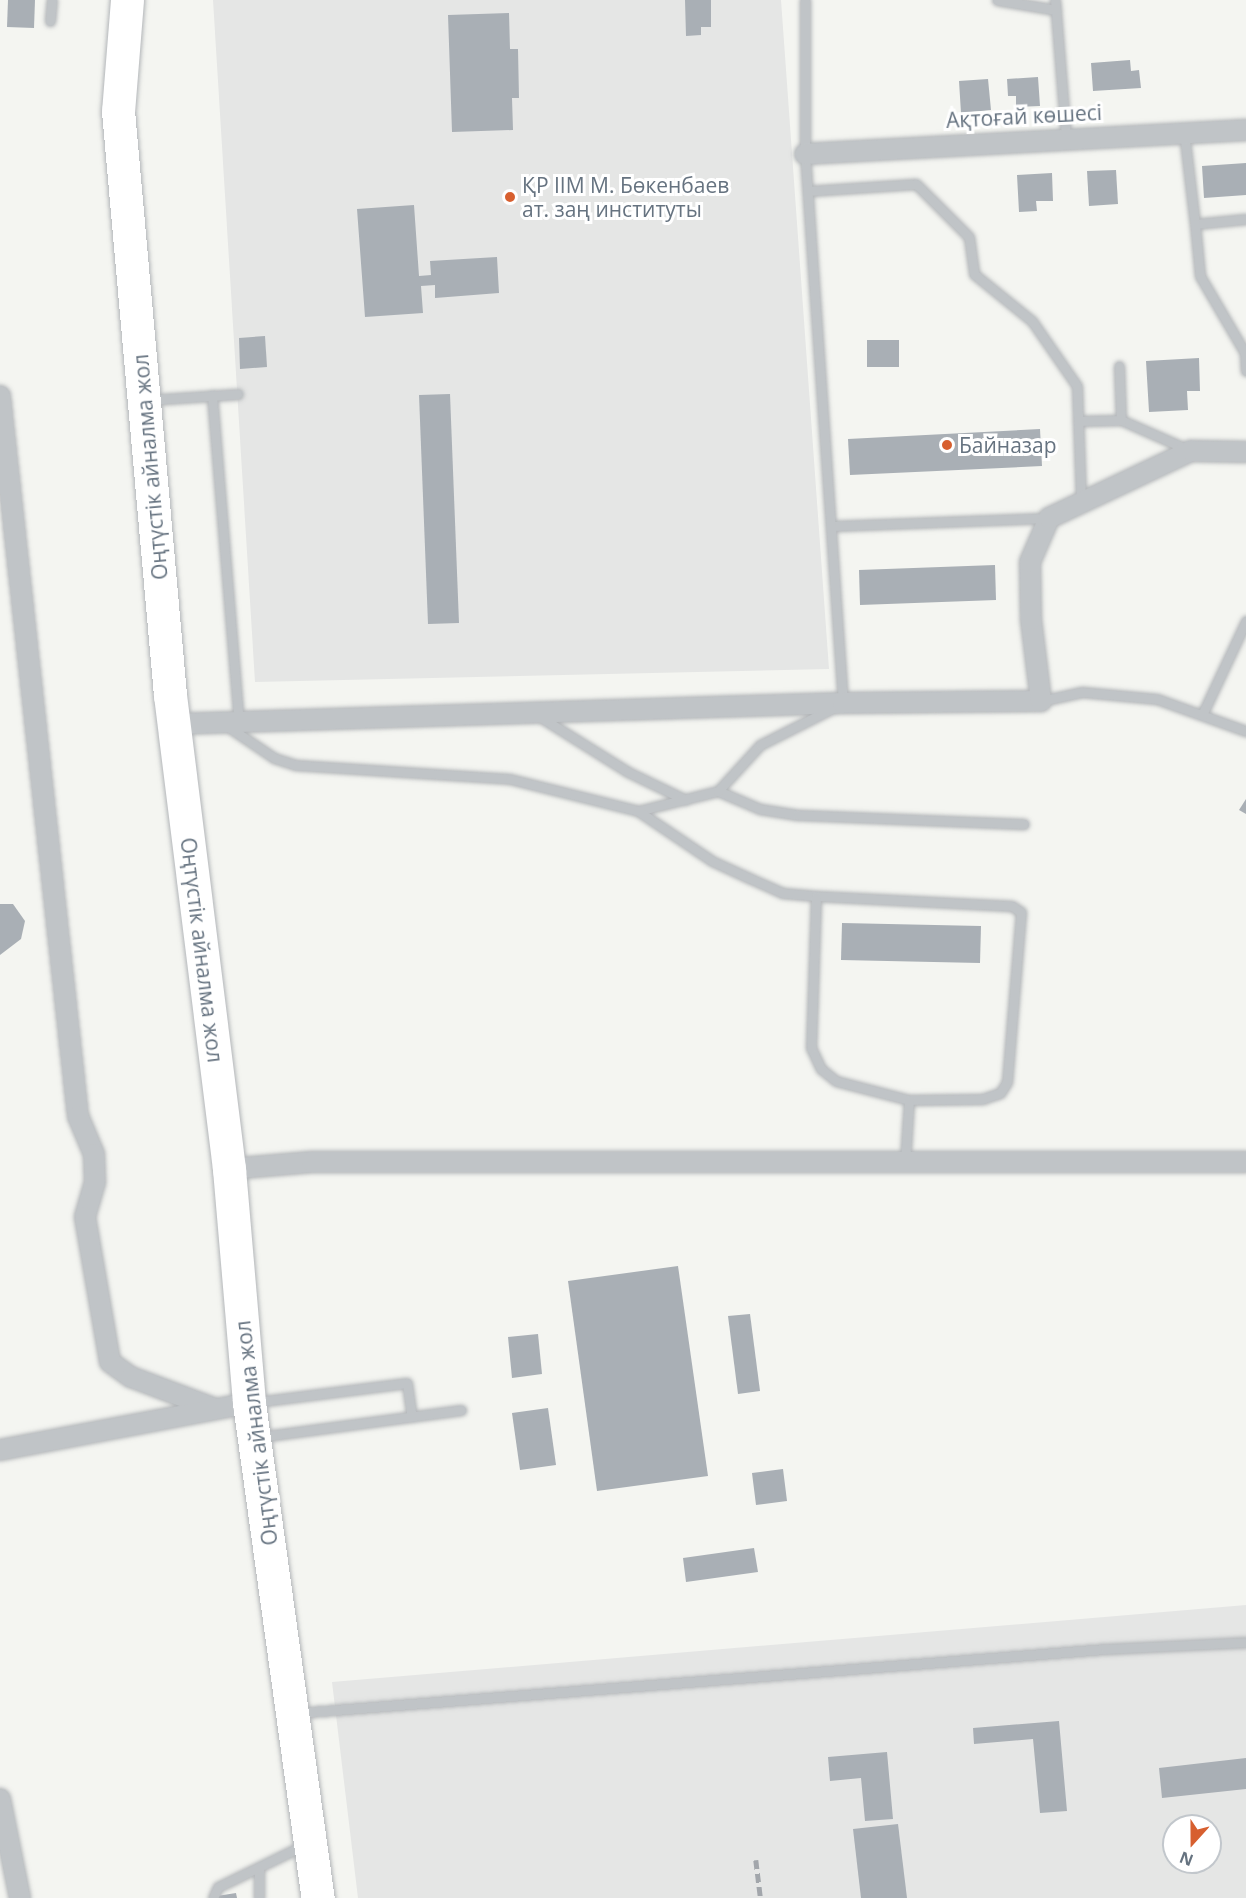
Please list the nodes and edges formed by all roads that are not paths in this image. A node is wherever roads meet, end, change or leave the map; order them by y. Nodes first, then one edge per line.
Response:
1 (52, 0) edge
2 (127, 0) edge
3 (805, 0) edge
4 (997, 0) edge
5 (1055, 0) edge
6 (1056, 10) junction
7 (50, 21) dead end
8 (1246, 130) edge
9 (1184, 132) junction
10 (1066, 137) junction
11 (805, 154) junction
12 (808, 191) junction
13 (1246, 219) edge
14 (1195, 224) junction
15 (1119, 366) dead end
16 (1246, 371) edge
17 (238, 394) dead end
18 (212, 395) junction
19 (0, 396) edge
20 (144, 400) junction
21 (1121, 420) junction
22 (1078, 422) junction
23 (1191, 451) junction
24 (1246, 452) edge
25 (1081, 503) junction
26 (1049, 518) junction
27 (831, 526) junction
28 (1246, 621) edge
29 (1041, 702) junction
30 (843, 703) junction
31 (535, 714) junction
32 (1202, 715) junction
33 (174, 724) junction
34 (233, 724) junction
35 (1246, 731) edge
36 (718, 791) junction
37 (686, 800) junction
38 (638, 811) junction
39 (1024, 824) dead end
40 (816, 896) junction
41 (909, 1100) junction
42 (1246, 1162) edge
43 (905, 1163) junction
44 (229, 1169) junction
45 (249, 1403) junction
46 (213, 1408) junction
47 (461, 1410) dead end
48 (412, 1417) junction
49 (254, 1437) junction
50 (0, 1450) edge
51 (1246, 1642) edge
52 (292, 1714) junction
53 (1, 1809) edge
54 (311, 1841) junction
55 (258, 1869) junction
56 (20, 1898) edge
57 (213, 1898) edge
58 (260, 1898) edge
59 (318, 1898) edge

1 - 7 lane
2 - 20 highway, Оңтүстік айналма жол
3 - 11 lane
4 - 6 lane
5 - 6 lane
6 - 10 lane
8 - 9 street, Ақтоғай көшесі
9 - 10 street, Ақтоғай көшесі
9 - 14 lane
10 - 11 street, Ақтоғай көшесі
11 - 12 lane
12 - 22 lane
12 - 27 lane
13 - 14 lane
14 - 16 lane
15 - 21 lane
17 - 18 lane
18 - 20 lane
18 - 34 lane
19 - 46 street
20 - 33 highway, Оңтүстік айналма жол
21 - 22 lane
21 - 23 lane
22 - 25 lane
23 - 24 street
23 - 25 street
25 - 26 street
26 - 27 lane
26 - 29 street
27 - 30 lane
28 - 32 lane
29 - 30 street
29 - 32 lane
30 - 31 street
30 - 36 lane
31 - 34 street
31 - 37 lane
32 - 35 lane
33 - 34 street
33 - 44 highway, Оңтүстік айналма жол
34 - 38 lane
36 - 37 lane
36 - 39 lane
37 - 38 lane
38 - 40 lane
40 - 41 lane
40 - 41 lane
41 - 43 lane
42 - 43 street
43 - 44 street
44 - 45 highway, Оңтүстік айналма жол
45 - 46 street
45 - 48 lane
45 - 49 highway, Оңтүстік айналма жол
46 - 50 street
47 - 48 lane
48 - 49 lane
49 - 52 highway, Оңтүстік айналма жол
51 - 52 lane
52 - 54 highway, Оңтүстік айналма жол
53 - 56 street
54 - 55 lane
54 - 59 highway, Оңтүстік айналма жол
55 - 57 lane
55 - 58 lane

